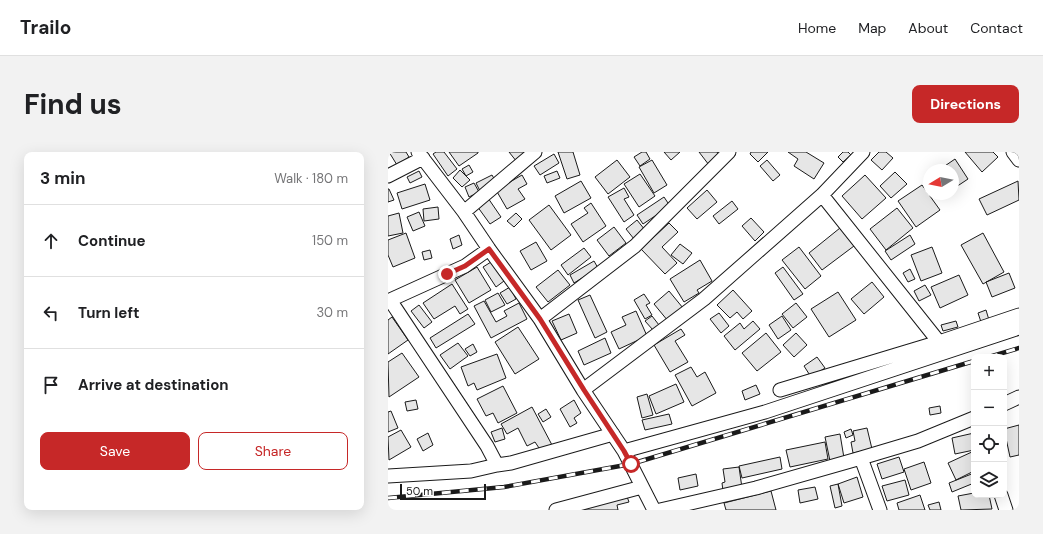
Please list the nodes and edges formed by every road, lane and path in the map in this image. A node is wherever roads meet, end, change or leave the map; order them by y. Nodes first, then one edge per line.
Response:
1 (535, 152) edge
2 (729, 152) edge
3 (863, 152) edge
4 (1013, 152) edge
5 (420, 155) edge
6 (1019, 160) edge
7 (388, 176) edge
8 (822, 195) junction
9 (464, 212) junction
10 (489, 249) junction
11 (389, 300) edge
12 (1019, 315) edge
13 (540, 319) junction
14 (1019, 328) edge
15 (939, 342) junction
16 (584, 390) junction
17 (780, 390) dead end
18 (1019, 397) edge
19 (1007, 403) edge
20 (971, 419) edge
21 (614, 434) junction
22 (624, 451) junction
23 (861, 458) junction
24 (497, 465) junction
25 (388, 476) edge
26 (642, 487) junction
27 (1002, 498) edge
28 (556, 510) edge
29 (654, 510) edge
30 (660, 510) edge
31 (880, 510) edge
32 (1006, 510) edge

1 - 9 street
2 - 13 street
3 - 8 street
4 - 6 street
5 - 7 street
5 - 9 street
8 - 15 street
8 - 16 street
9 - 10 street
10 - 11 street
10 - 13 street
11 - 24 street
12 - 15 street
13 - 16 street
14 - 22 street
15 - 17 street
16 - 21 street
18 - 19 street
20 - 23 street
21 - 22 street
21 - 24 street
22 - 26 street
23 - 30 street
23 - 31 street
24 - 25 street
26 - 28 street
26 - 29 street
27 - 32 street

